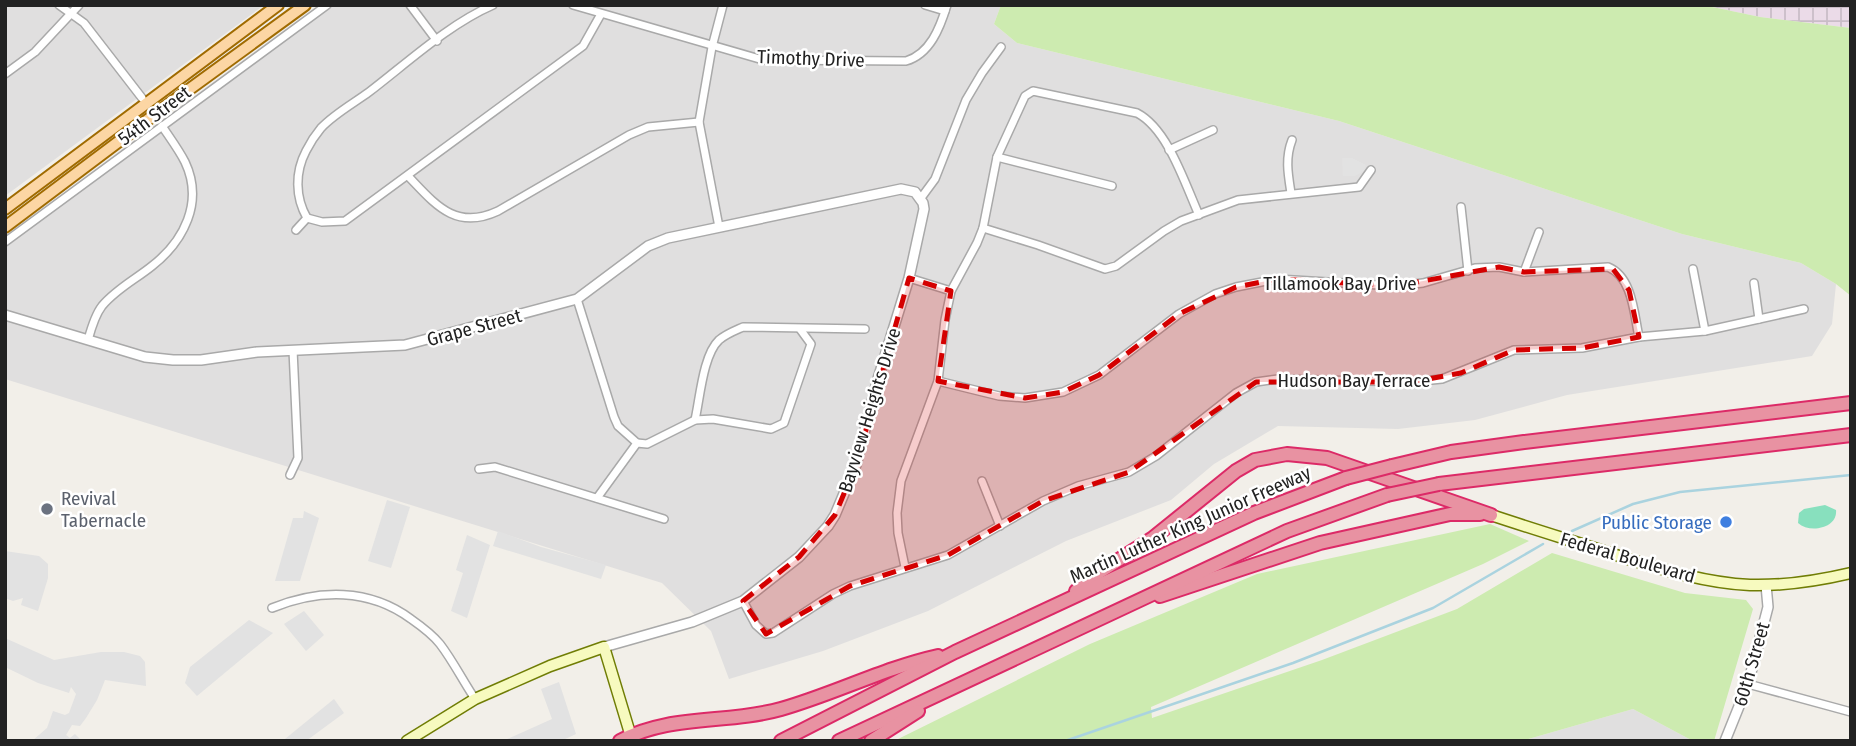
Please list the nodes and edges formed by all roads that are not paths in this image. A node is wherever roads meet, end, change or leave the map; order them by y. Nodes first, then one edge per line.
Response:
1 (59, 5) edge
2 (79, 5) edge
3 (278, 5) edge
4 (305, 5) edge
5 (327, 5) edge
6 (410, 5) edge
7 (493, 5) edge
8 (573, 5) edge
9 (723, 5) edge
10 (925, 5) edge
11 (946, 8) edge
12 (601, 13) junction
13 (69, 14) junction
14 (437, 41) junction
15 (712, 47) junction
16 (1001, 47) dead end
17 (5, 74) edge
18 (142, 97) dead end
19 (699, 121) junction
20 (162, 127) junction
21 (1213, 130) dead end
22 (1292, 140) dead end
23 (1169, 150) junction
24 (997, 157) junction
25 (1371, 170) dead end
26 (408, 176) junction
27 (1112, 186) dead end
28 (1291, 193) junction
29 (921, 198) junction
30 (1461, 207) dead end
31 (5, 209) edge
32 (1199, 215) junction
33 (307, 218) junction
34 (5, 227) edge
35 (719, 227) junction
36 (982, 228) junction
37 (296, 230) dead end
38 (1539, 232) dead end
39 (5, 242) edge
40 (1693, 269) dead end
41 (1468, 271) junction
42 (1524, 272) junction
43 (909, 278) junction
44 (1754, 283) dead end
45 (951, 291) junction
46 (577, 299) junction
47 (1804, 309) dead end
48 (5, 314) edge
49 (1759, 319) junction
50 (800, 329) junction
51 (866, 330) dead end
52 (1705, 331) junction
53 (1639, 337) junction
54 (88, 340) junction
55 (293, 350) junction
56 (938, 382) junction
57 (1851, 403) edge
58 (695, 420) junction
59 (1851, 435) edge
60 (638, 443) junction
61 (479, 469) dead end
62 (290, 475) dead end
63 (982, 481) dead end
64 (597, 498) junction
65 (1491, 514) junction
66 (664, 519) dead end
67 (1000, 526) junction
68 (905, 567) junction
69 (1851, 573) edge
70 (1766, 585) junction
71 (743, 601) junction
72 (1061, 603) junction
73 (272, 608) dead end
74 (1123, 609) junction
75 (604, 648) junction
76 (956, 652) junction
77 (967, 681) junction
78 (1748, 684) junction
79 (475, 699) junction
80 (1851, 712) edge
81 (627, 739) edge
82 (407, 741) edge
83 (781, 741) edge
84 (839, 741) edge
85 (871, 741) edge
86 (1725, 741) edge

1 - 13 street
2 - 13 street
3 - 31 main road, 54th Street
4 - 34 main road, 54th Street
5 - 20 street
6 - 14 street
7 - 14 street
8 - 12 street, Timothy Drive
9 - 15 street
10 - 11 street
11 - 15 street, Timothy Drive
12 - 15 street, Timothy Drive
12 - 26 street
13 - 17 street
13 - 18 street
14 - 33 street
15 - 19 street
16 - 29 street, Bayview Heights Drive
19 - 26 street
19 - 35 street
20 - 39 street
20 - 54 street
21 - 23 street
22 - 28 street
23 - 24 street
23 - 32 street
24 - 27 street
24 - 36 street
25 - 28 street
26 - 33 street
28 - 32 street
29 - 35 street, Grape Street
29 - 43 street, Bayview Heights Drive
30 - 41 street
32 - 36 street
33 - 37 street
35 - 46 street, Grape Street
36 - 45 street
38 - 42 street
40 - 52 street
41 - 42 street, Tillamook Bay Drive
41 - 56 street, Tillamook Bay Drive
42 - 53 street, Tillamook Bay Drive
43 - 45 street
43 - 71 street, Bayview Heights Drive
44 - 49 street
45 - 56 street
46 - 55 street, Grape Street
46 - 60 street
47 - 49 street, Hudson Bay Terrace
48 - 54 street, Grape Street
49 - 52 street, Hudson Bay Terrace
50 - 51 street
50 - 58 street
50 - 58 street
52 - 53 street, Hudson Bay Terrace
53 - 67 street, Hudson Bay Terrace
54 - 55 street, Grape Street
55 - 62 street
56 - 68 street
57 - 72 highway, Martin Luther King Junior Freeway, bridge
58 - 60 street
59 - 74 highway, bridge
60 - 64 street
61 - 64 street
63 - 67 street
64 - 66 street
65 - 70 main road, Federal Boulevard
65 - 72 highway
65 - 74 highway
67 - 68 street, Hudson Bay Terrace
68 - 71 street, Hudson Bay Terrace
69 - 70 main road, Federal Boulevard
70 - 78 street, 60th Street
71 - 75 street, Bayview Heights Drive
72 - 76 highway, Martin Luther King Junior Freeway
73 - 79 street
74 - 77 highway
75 - 79 main road, Bayview Heights Drive
75 - 81 main road
76 - 81 highway
76 - 83 highway, Martin Luther King Junior Freeway
77 - 84 highway
77 - 85 highway
78 - 80 street
78 - 86 street, 60th Street
79 - 82 main road, Bayview Heights Drive

